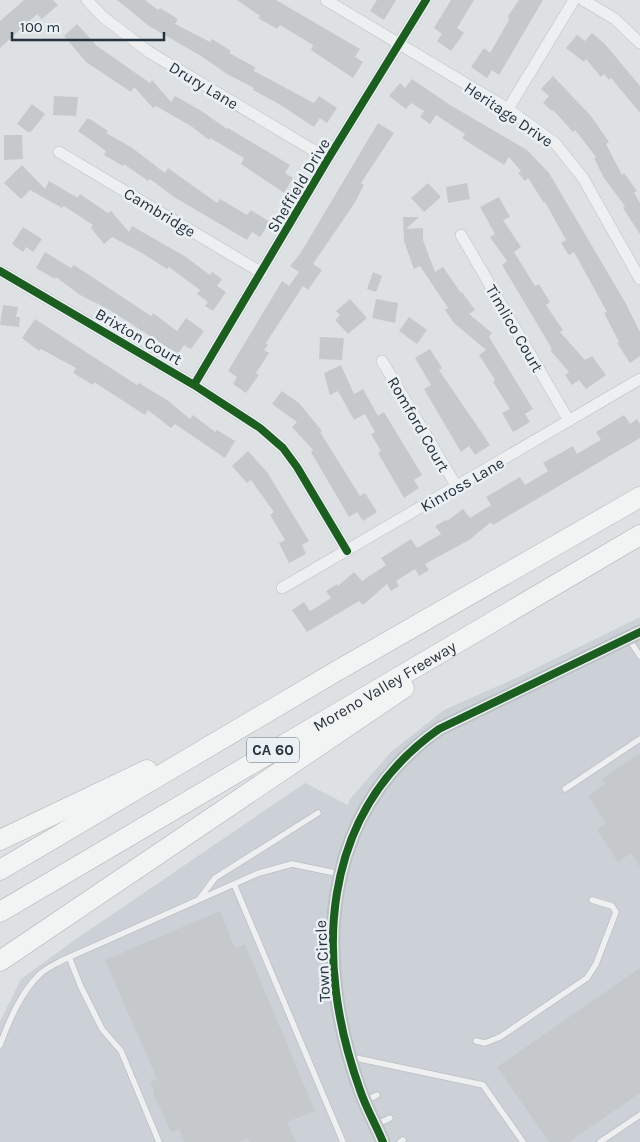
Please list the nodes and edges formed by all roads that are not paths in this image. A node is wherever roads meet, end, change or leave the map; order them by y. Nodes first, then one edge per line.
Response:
1 (88, 0) edge
2 (326, 0) edge
3 (426, 0) edge
4 (574, 0) edge
5 (583, 0) edge
6 (640, 43) edge
7 (400, 44) junction
8 (508, 109) junction
9 (59, 152) dead end
10 (328, 159) junction
11 (461, 235) dead end
12 (0, 271) edge
13 (262, 273) junction
14 (640, 279) edge
15 (382, 360) dead end
16 (640, 379) edge
17 (194, 385) junction
18 (569, 421) junction
19 (456, 487) junction
20 (640, 497) edge
21 (640, 535) edge
22 (347, 551) junction
23 (282, 588) dead end
24 (546, 591) junction
25 (634, 635) edge
26 (640, 656) edge
27 (335, 672) junction
28 (640, 739) edge
29 (565, 789) dead end
30 (318, 813) dead end
31 (0, 840) edge
32 (0, 870) edge
33 (340, 874) junction
34 (234, 884) junction
35 (198, 900) junction
36 (592, 900) dead end
37 (0, 912) edge
38 (69, 957) junction
39 (0, 961) edge
40 (476, 1041) dead end
41 (0, 1045) edge
42 (350, 1056) junction
43 (640, 1115) edge
44 (390, 1118) dead end
45 (376, 1125) junction
46 (159, 1142) edge
47 (343, 1142) edge
48 (383, 1142) edge
49 (523, 1142) edge
50 (600, 1142) edge

1 - 10 street, Drury Lane
2 - 7 street, Heritage Drive
3 - 7 street, Sheffield Drive
4 - 8 street
5 - 6 street
7 - 8 street, Heritage Drive
7 - 10 street, Sheffield Drive
8 - 14 street, Heritage Drive
9 - 13 street, Cambridge
10 - 13 street, Sheffield Drive
11 - 18 street, Timlico Court
12 - 17 street, Brixton Court
13 - 17 street, Sheffield Drive
15 - 19 street, Romford Court
16 - 18 street, Kinross Lane
17 - 22 street, Brixton Court
18 - 19 street, Kinross Lane
19 - 22 street, Kinross Lane
20 - 27 highway, CA 60
21 - 24 highway, Moreno Valley Freeway / CA 60
22 - 23 street, Kinross Lane
24 - 37 highway, Moreno Valley Freeway / CA 60
24 - 39 highway
25 - 26 lane
25 - 33 street, Town Circle
27 - 31 highway
27 - 32 highway, CA 60
28 - 29 lane
30 - 35 lane
33 - 34 lane
33 - 42 street, Town Circle
34 - 35 lane
34 - 47 lane
35 - 38 lane
36 - 40 lane
38 - 41 lane
38 - 46 lane
42 - 45 street, Town Circle
42 - 49 lane
43 - 50 lane
44 - 45 lane
45 - 48 street, Town Circle

